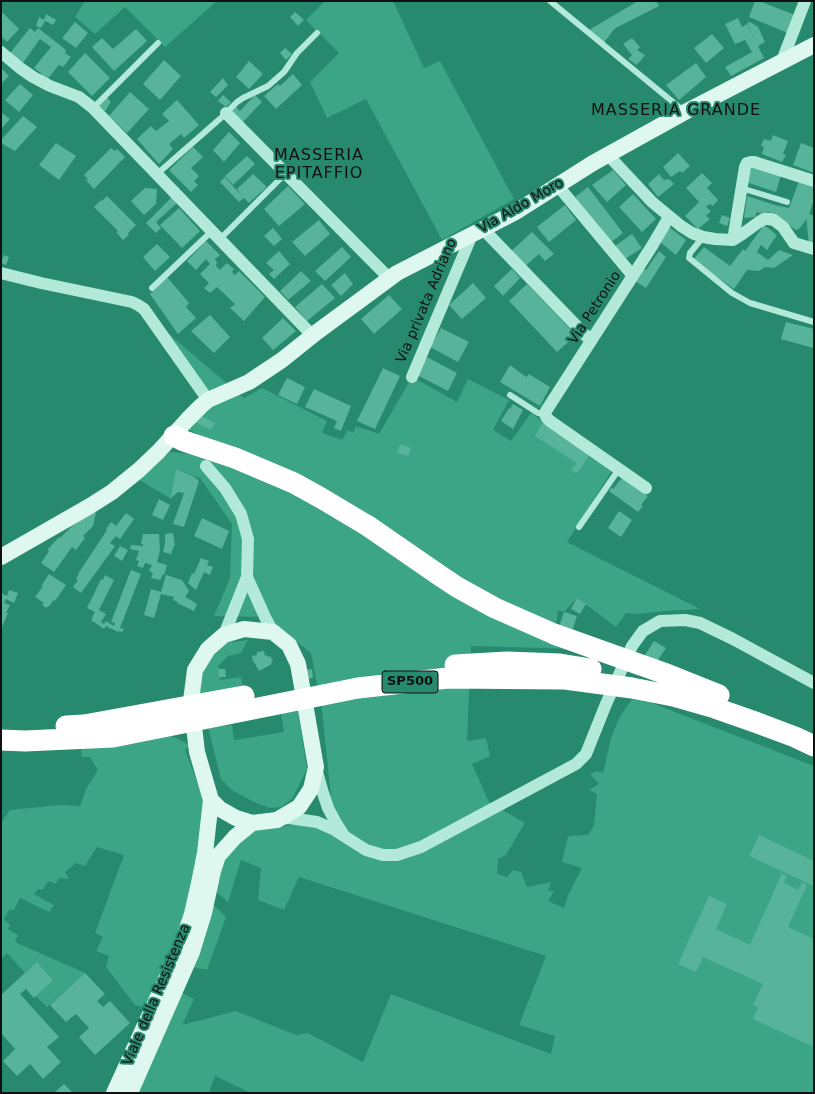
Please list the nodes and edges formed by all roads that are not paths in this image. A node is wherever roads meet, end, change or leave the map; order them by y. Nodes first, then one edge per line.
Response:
1 (550, 1) edge
2 (805, 1) edge
3 (317, 33) dead end
4 (158, 43) dead end
5 (814, 45) edge
6 (1, 52) edge
7 (782, 61) junction
8 (93, 108) junction
9 (686, 112) junction
10 (224, 115) junction
11 (608, 155) junction
12 (157, 174) junction
13 (283, 176) dead end
14 (814, 181) edge
15 (558, 186) junction
16 (741, 188) junction
17 (787, 202) dead end
18 (669, 217) junction
19 (476, 233) junction
20 (216, 235) junction
21 (703, 237) junction
22 (734, 240) junction
23 (814, 249) edge
24 (1, 273) edge
25 (633, 276) junction
26 (390, 279) junction
27 (152, 288) dead end
28 (814, 322) edge
29 (313, 336) junction
30 (591, 341) junction
31 (412, 377) dead end
32 (510, 395) dead end
33 (208, 400) junction
34 (545, 414) junction
35 (174, 436) junction
36 (206, 466) dead end
37 (619, 469) junction
38 (646, 488) dead end
39 (579, 527) dead end
40 (1, 557) edge
41 (247, 577) junction
42 (273, 632) junction
43 (224, 635) junction
44 (814, 683) edge
45 (719, 695) junction
46 (1, 726) edge
47 (814, 732) edge
48 (1, 740) edge
49 (814, 746) edge
50 (316, 767) junction
51 (211, 800) junction
52 (277, 820) junction
53 (252, 823) junction
54 (346, 838) junction
55 (114, 1093) edge
56 (130, 1093) edge

1 - 9 lane
2 - 7 street
3 - 10 lane
4 - 8 lane
5 - 7 street, Via Aldo Moro
6 - 8 street
7 - 9 street, Via Aldo Moro
8 - 12 street
9 - 11 street, Via Aldo Moro
10 - 12 lane
10 - 26 street
11 - 15 street, Via Aldo Moro
11 - 18 street
12 - 20 street
13 - 20 lane
14 - 16 street
15 - 19 street, Via Aldo Moro
15 - 25 street
16 - 17 lane
16 - 22 street
18 - 21 street
18 - 25 street, Via Petronio
19 - 26 street, Via Aldo Moro
19 - 30 street
19 - 31 street, Via privata Adriano
20 - 27 lane
20 - 29 street
21 - 22 street
21 - 28 lane
22 - 23 street
24 - 33 street
25 - 30 street, Via Petronio
26 - 29 street, Via Aldo Moro
29 - 33 street, Via Aldo Moro
30 - 34 street, Via Petronio
32 - 34 lane
33 - 35 street, Via Aldo Moro
34 - 37 street
35 - 40 street, Via Aldo Moro
35 - 45 highway, bridge
36 - 41 street
37 - 38 street
37 - 39 lane
41 - 42 street
41 - 43 street
42 - 43 street, Viale della Resistenza
42 - 50 street
43 - 51 street, Viale della Resistenza
44 - 54 street
45 - 46 highway, SP500, bridge
45 - 47 highway, SP500
48 - 49 highway, SP500, bridge
50 - 52 street
50 - 54 street
51 - 53 street
51 - 55 street, Viale della Resistenza
52 - 53 street
52 - 54 street
53 - 56 street, Viale della Resistenza

